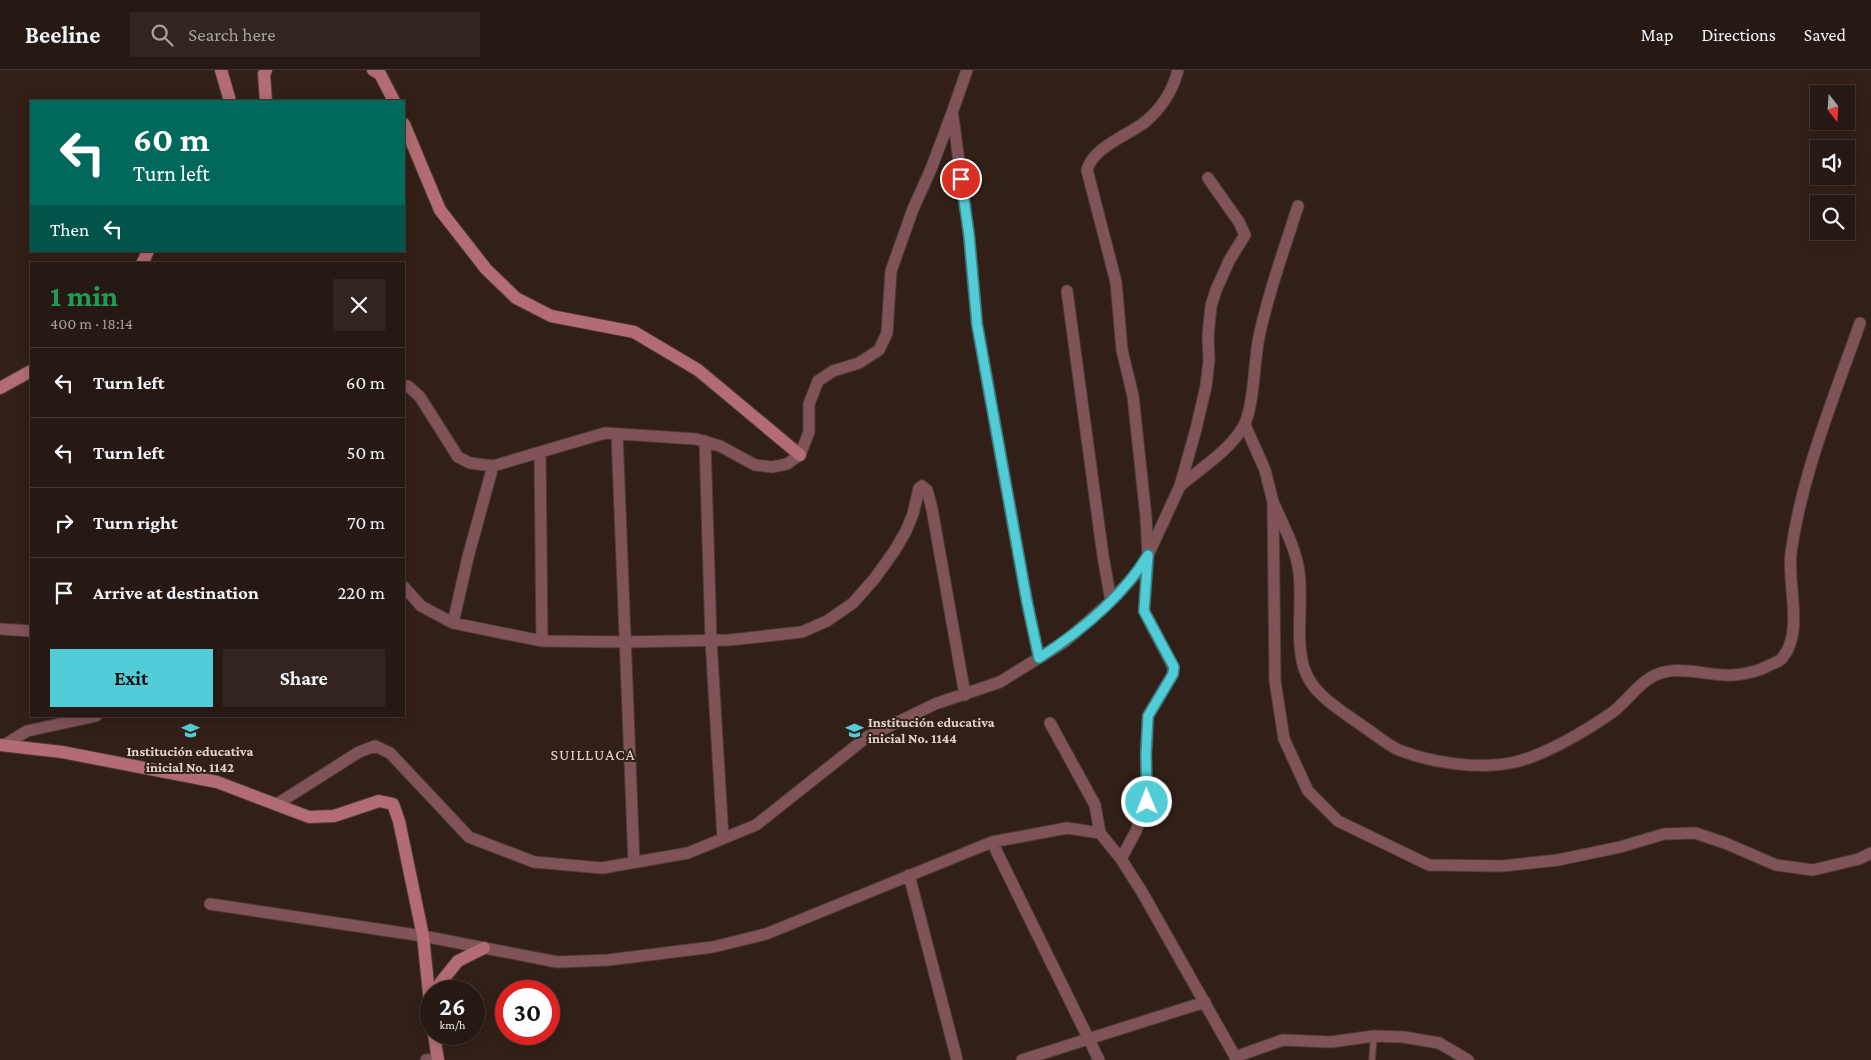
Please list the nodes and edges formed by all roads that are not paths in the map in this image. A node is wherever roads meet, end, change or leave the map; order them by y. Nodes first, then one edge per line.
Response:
1 (220, 70) edge
2 (266, 70) edge
3 (373, 70) edge
4 (967, 70) edge
5 (1178, 70) edge
6 (230, 100) edge
7 (266, 100) edge
8 (393, 100) edge
9 (952, 114) junction
10 (405, 126) edge
11 (1208, 178) dead end
12 (1298, 206) dead end
13 (1067, 291) dead end
14 (1860, 322) dead end
15 (30, 372) edge
16 (405, 386) edge
17 (0, 388) edge
18 (1245, 424) junction
19 (617, 434) junction
20 (705, 441) junction
21 (540, 452) junction
22 (800, 454) junction
23 (494, 466) junction
24 (1180, 486) junction
25 (1273, 502) junction
26 (1148, 555) junction
27 (405, 588) edge
28 (1111, 601) junction
29 (453, 623) junction
30 (0, 629) edge
31 (30, 631) edge
32 (711, 640) junction
33 (542, 641) junction
34 (626, 642) junction
35 (1039, 658) junction
36 (965, 695) junction
37 (91, 717) edge
38 (1050, 723) dead end
39 (2, 745) edge
40 (277, 804) junction
41 (1100, 833) junction
42 (723, 838) junction
43 (992, 842) junction
44 (1871, 853) edge
45 (1121, 859) junction
46 (634, 862) junction
47 (909, 875) junction
48 (210, 904) dead end
49 (423, 936) junction
50 (484, 948) junction
51 (429, 980) edge
52 (443, 980) edge
53 (1205, 1002) junction
54 (1374, 1036) junction
55 (1088, 1039) junction
56 (434, 1045) edge
57 (1236, 1059) edge
58 (434, 1060) edge
59 (957, 1060) edge
60 (1022, 1060) edge
61 (1099, 1060) edge
62 (1372, 1060) edge
63 (1468, 1060) edge

1 - 6 street
2 - 7 street
3 - 8 street
4 - 9 street
5 - 26 street
9 - 22 street
9 - 35 street
10 - 22 street
11 - 24 street
12 - 18 street
13 - 28 street
14 - 25 street
15 - 17 street
16 - 23 street
18 - 24 street
18 - 25 street
19 - 20 street
19 - 21 street
19 - 34 street
20 - 22 street
20 - 32 street
21 - 23 street
21 - 33 street
23 - 29 street
24 - 26 street
25 - 44 street
26 - 28 street
26 - 45 street
27 - 29 street
28 - 35 street
29 - 33 street
30 - 31 street
32 - 34 street
32 - 36 street
32 - 42 street
33 - 34 street
34 - 46 street
35 - 36 street
36 - 42 street
37 - 39 street
38 - 41 street
39 - 40 street
40 - 46 street
40 - 49 street
41 - 43 street
41 - 45 street
42 - 46 street
43 - 47 street
43 - 55 street
45 - 53 street
47 - 50 street
47 - 59 street
48 - 49 street
49 - 50 street
49 - 51 street
50 - 52 street
53 - 55 street
53 - 57 street
54 - 57 street
54 - 62 lane
54 - 63 street
55 - 60 street
55 - 61 street
56 - 58 street

